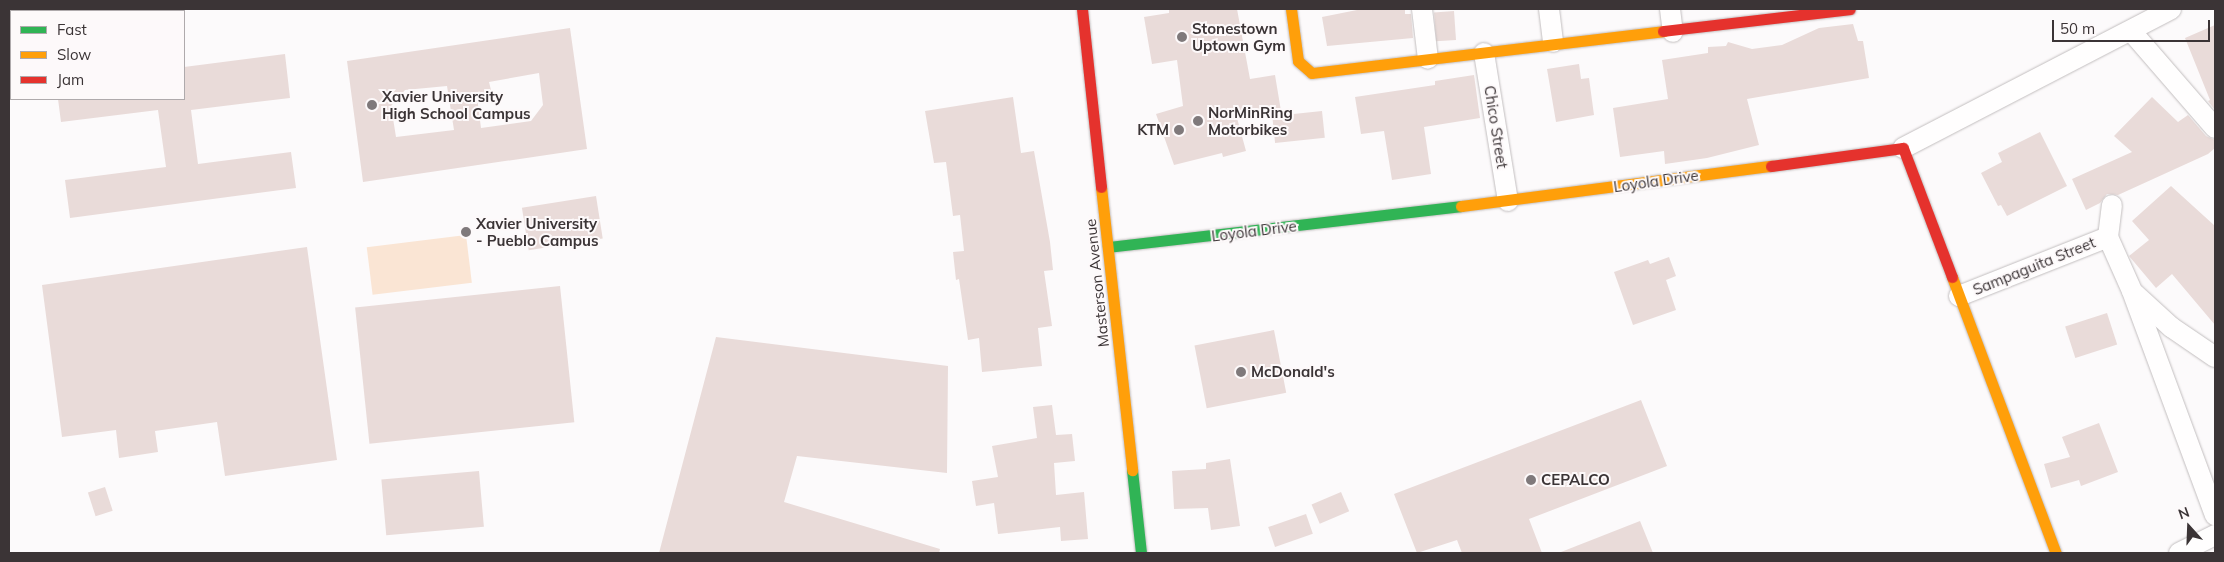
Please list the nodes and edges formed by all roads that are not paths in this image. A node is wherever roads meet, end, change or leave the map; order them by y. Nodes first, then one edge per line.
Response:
1 (1082, 9) edge
2 (1291, 9) edge
3 (1422, 9) edge
4 (1549, 9) edge
5 (1670, 9) edge
6 (1850, 9) edge
7 (2171, 9) edge
8 (2131, 31) junction
9 (1673, 32) junction
10 (1553, 42) junction
11 (1484, 53) junction
12 (1428, 59) junction
13 (2215, 128) edge
14 (1903, 148) junction
15 (1508, 202) junction
16 (2112, 205) dead end
17 (2108, 237) junction
18 (1108, 247) junction
19 (2132, 290) junction
20 (1959, 296) junction
21 (2215, 357) edge
22 (2215, 515) edge
23 (2215, 535) edge
24 (1141, 553) edge
25 (2056, 553) edge
26 (2179, 553) edge

1 - 18 street, Masterson Avenue
2 - 12 street
3 - 12 street
4 - 10 street
5 - 9 street
6 - 9 street
7 - 8 street, Loyola Drive
8 - 13 street
8 - 14 street, Loyola Drive
9 - 10 street
10 - 11 street
11 - 12 street
11 - 15 street, Chico Street
14 - 15 street, Loyola Drive
14 - 20 street
15 - 18 street, Loyola Drive
16 - 17 street, Sampaguita Street
17 - 19 street
17 - 20 street, Sampaguita Street
18 - 24 street, Masterson Avenue
19 - 21 street
19 - 22 street
20 - 25 street
23 - 26 street

